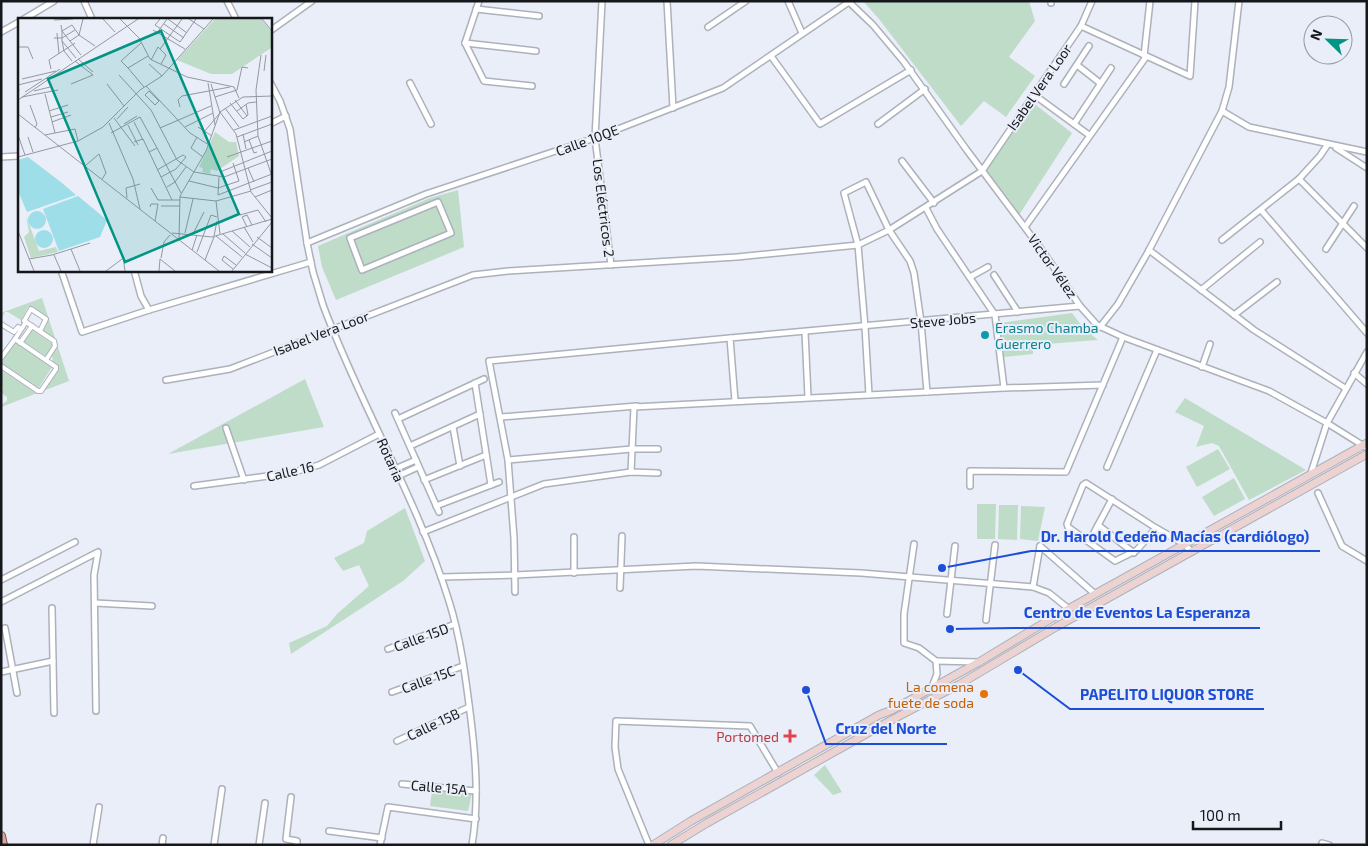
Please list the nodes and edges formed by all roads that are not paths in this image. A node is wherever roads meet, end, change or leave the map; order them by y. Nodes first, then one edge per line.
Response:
1 (54, 1) edge
2 (84, 1) edge
3 (227, 1) edge
4 (312, 1) edge
5 (479, 1) edge
6 (602, 1) edge
7 (666, 1) edge
8 (746, 1) edge
9 (788, 1) edge
10 (1092, 1) edge
11 (1150, 1) edge
12 (1194, 1) edge
13 (1239, 1) edge
14 (848, 2) edge
15 (476, 9) junction
16 (539, 16) dead end
17 (26, 18) edge
18 (92, 18) edge
19 (236, 18) edge
20 (1, 23) edge
21 (18, 23) edge
22 (1081, 26) junction
23 (708, 27) dead end
24 (271, 30) edge
25 (3, 31) edge
26 (802, 33) junction
27 (465, 43) junction
28 (1089, 46) dead end
29 (536, 51) dead end
30 (772, 56) junction
31 (1145, 57) junction
32 (1077, 66) junction
33 (1111, 68) dead end
34 (911, 70) junction
35 (410, 83) dead end
36 (1100, 83) junction
37 (271, 84) edge
38 (1064, 84) dead end
39 (532, 86) dead end
40 (925, 89) junction
41 (1034, 94) junction
42 (673, 108) junction
43 (1222, 111) junction
44 (286, 116) junction
45 (271, 124) edge
46 (431, 124) dead end
47 (878, 124) dead end
48 (1074, 124) junction
49 (1089, 135) junction
50 (595, 138) junction
51 (1330, 145) junction
52 (1367, 152) edge
53 (18, 156) edge
54 (1, 157) edge
55 (902, 161) dead end
56 (1367, 168) edge
57 (982, 171) junction
58 (1300, 179) junction
59 (934, 203) junction
60 (1354, 206) dead end
61 (926, 208) junction
62 (1261, 210) junction
63 (1342, 223) junction
64 (1025, 227) junction
65 (889, 230) junction
66 (1222, 240) dead end
67 (1260, 242) dead end
68 (307, 243) junction
69 (858, 245) junction
70 (1367, 248) edge
71 (1326, 249) dead end
72 (1149, 250) junction
73 (311, 262) junction
74 (611, 265) junction
75 (988, 267) dead end
76 (362, 270) joint
77 (61, 271) edge
78 (134, 271) edge
79 (994, 274) dead end
80 (970, 278) junction
81 (1277, 282) dead end
82 (1201, 290) junction
83 (1080, 306) junction
84 (149, 310) junction
85 (1018, 312) junction
86 (996, 315) junction
87 (1234, 315) junction
88 (26, 322) junction
89 (921, 322) junction
90 (1, 324) edge
91 (32, 326) junction
92 (865, 327) junction
93 (1100, 327) junction
94 (21, 329) junction
95 (333, 329) junction
96 (40, 331) junction
97 (805, 332) junction
98 (1367, 333) edge
99 (1123, 337) junction
100 (730, 338) junction
101 (15, 339) junction
102 (20, 343) junction
103 (1210, 344) dead end
104 (1157, 350) junction
105 (1367, 352) edge
106 (2, 357) edge
107 (46, 360) junction
108 (1, 366) edge
109 (1202, 367) junction
110 (1354, 373) junction
111 (484, 378) dead end
112 (166, 380) dead end
113 (475, 383) junction
114 (1367, 384) edge
115 (1103, 385) junction
116 (1004, 388) junction
117 (1345, 388) junction
118 (927, 392) junction
119 (869, 395) junction
120 (808, 397) junction
121 (735, 401) junction
122 (634, 407) junction
123 (395, 414) dead end
124 (480, 414) junction
125 (500, 417) junction
126 (398, 419) junction
127 (1327, 423) junction
128 (452, 427) junction
129 (226, 428) dead end
130 (379, 434) junction
131 (1365, 445) edge
132 (410, 446) junction
133 (632, 449) junction
134 (658, 449) dead end
135 (1367, 454) edge
136 (486, 455) junction
137 (416, 460) junction
138 (508, 460) junction
139 (460, 466) junction
140 (418, 467) junction
141 (1107, 467) dead end
142 (395, 469) junction
143 (631, 472) junction
144 (658, 472) dead end
145 (1311, 473) junction
146 (398, 476) junction
147 (244, 480) junction
148 (424, 480) junction
149 (498, 482) dead end
150 (491, 485) junction
151 (194, 486) dead end
152 (970, 486) dead end
153 (1318, 493) dead end
154 (511, 497) junction
155 (1112, 499) junction
156 (436, 506) junction
157 (438, 512) dead end
158 (1098, 525) junction
159 (1156, 528) junction
160 (423, 532) junction
161 (622, 536) dead end
162 (574, 537) dead end
163 (75, 542) dead end
164 (1089, 542) junction
165 (914, 544) dead end
166 (995, 545) dead end
167 (1181, 545) junction
168 (955, 546) dead end
169 (1192, 552) junction
170 (1134, 553) junction
171 (1367, 562) edge
172 (620, 569) junction
173 (574, 572) junction
174 (515, 576) junction
175 (441, 577) junction
176 (909, 577) junction
177 (1, 580) edge
178 (951, 581) junction
179 (990, 584) junction
180 (1033, 587) junction
181 (620, 588) dead end
182 (515, 592) dead end
183 (1095, 594) junction
184 (1, 602) edge
185 (95, 603) junction
186 (152, 606) dead end
187 (52, 608) dead end
188 (1069, 609) junction
189 (947, 614) dead end
190 (986, 620) dead end
191 (455, 624) junction
192 (5, 628) dead end
193 (388, 649) dead end
194 (53, 662) junction
195 (936, 662) junction
196 (979, 662) junction
197 (463, 666) junction
198 (12, 670) junction
199 (1, 672) edge
200 (955, 675) junction
201 (960, 684) junction
202 (932, 688) junction
203 (392, 692) dead end
204 (17, 693) dead end
205 (469, 707) junction
206 (96, 711) dead end
207 (54, 713) dead end
208 (397, 741) dead end
209 (795, 762) junction
210 (800, 771) junction
211 (778, 773) junction
212 (402, 784) dead end
213 (222, 789) dead end
214 (476, 791) junction
215 (291, 797) dead end
216 (265, 803) dead end
217 (99, 807) dead end
218 (476, 819) junction
219 (329, 832) dead end
220 (1, 836) edge
221 (163, 838) dead end
222 (382, 838) junction
223 (1322, 842) dead end
224 (3, 845) edge
225 (93, 845) edge
226 (162, 845) edge
227 (214, 845) edge
228 (259, 845) edge
229 (296, 845) edge
230 (380, 845) edge
231 (472, 845) edge
232 (649, 845) edge
233 (653, 845) edge
234 (671, 845) edge
235 (1329, 845) edge

1 - 17 street
2 - 18 street
3 - 19 street
4 - 24 street
5 - 15 street
6 - 50 street, Los Eléctricos 2
7 - 42 street
8 - 23 street
9 - 26 street
10 - 22 street, Isabel Vera Loor
11 - 31 street
12 - 31 street
13 - 43 street
14 - 26 street, Calle 10QE
14 - 34 street, Victor Vélez
15 - 16 street
15 - 27 street
20 - 25 street
21 - 25 street
22 - 31 street
22 - 41 street, Isabel Vera Loor
26 - 30 street, Calle 10QE
27 - 29 street
27 - 39 street
28 - 32 street
30 - 34 street
30 - 42 street, Calle 10QE
31 - 49 street
32 - 36 street
32 - 38 street
33 - 36 street
34 - 40 street, Victor Vélez
35 - 46 street
36 - 48 street
37 - 44 street, Rotaria
40 - 47 street
40 - 57 street, Victor Vélez
41 - 48 street
41 - 57 street, Isabel Vera Loor
42 - 50 street, Calle 10QE
43 - 51 street
43 - 72 street
44 - 45 street
44 - 68 street, Rotaria
48 - 49 street
49 - 64 street
50 - 68 street, Calle 10QE
50 - 74 street, Los Eléctricos 2
51 - 52 street
51 - 56 street
51 - 58 street
53 - 54 street
55 - 59 street
57 - 59 street
57 - 64 street, Victor Vélez
58 - 62 street
58 - 63 street
59 - 61 street
60 - 63 street
61 - 65 street
61 - 80 street
62 - 66 street
62 - 98 street
63 - 70 street
63 - 71 street
64 - 83 street, Victor Vélez
65 - 69 street
65 - 69 street
65 - 89 street
67 - 82 street
68 - 73 street, Rotaria
69 - 74 street, Isabel Vera Loor
69 - 92 street
72 - 82 street
72 - 93 street
73 - 84 street
73 - 95 street, Rotaria
74 - 95 street, Isabel Vera Loor
75 - 80 street
76 - 76 street
77 - 84 street
78 - 84 street
79 - 85 street
80 - 86 street
81 - 87 street
82 - 87 street
83 - 85 street, Steve Jobs
83 - 93 street, Victor Vélez
85 - 86 street, Steve Jobs
86 - 89 street, Steve Jobs
86 - 116 street
87 - 117 street
88 - 91 street
88 - 94 street
88 - 96 street
89 - 92 street, Steve Jobs
89 - 118 street
90 - 94 street
91 - 96 street
91 - 102 street
92 - 97 street, Steve Jobs
92 - 119 street
93 - 99 street, Victor Vélez
94 - 101 street
95 - 112 street, Isabel Vera Loor
95 - 130 street, Rotaria
96 - 107 street
97 - 100 street, Steve Jobs
97 - 120 street
99 - 104 street, Victor Vélez
99 - 115 street
100 - 121 street
100 - 125 street, Steve Jobs
101 - 102 street
101 - 106 street
102 - 107 street
103 - 109 street
104 - 109 street, Victor Vélez
104 - 141 street
105 - 110 street
107 - 108 street
109 - 127 street, Victor Vélez
110 - 114 street
110 - 117 street
111 - 113 street
113 - 124 street
113 - 126 street
115 - 116 street
115 - 152 street
116 - 118 street
117 - 127 street
118 - 119 street
119 - 120 street
120 - 121 street
121 - 122 street
122 - 125 street
122 - 133 street
123 - 126 street
124 - 128 street
124 - 136 street
125 - 138 street
126 - 132 street
127 - 131 street, Victor Vélez
127 - 145 street
128 - 132 street
128 - 139 street
129 - 147 street
130 - 142 street, Rotaria
130 - 147 street, Calle 16
131 - 145 main road
132 - 137 street
133 - 134 street
133 - 138 street
133 - 143 street
135 - 169 main road
136 - 139 street
136 - 150 street
137 - 140 street
137 - 142 street
138 - 154 street
139 - 148 street
140 - 146 street
140 - 148 street
142 - 146 street, Rotaria
143 - 144 street
143 - 154 street
145 - 167 main road
146 - 160 street, Rotaria
147 - 151 street, Calle 16
148 - 156 street
149 - 150 street
150 - 156 street
153 - 171 street
154 - 160 street
154 - 174 street
155 - 158 street
155 - 159 street
155 - 164 street
156 - 157 street
158 - 164 street
158 - 170 street
159 - 167 street
159 - 170 street
160 - 175 street, Rotaria
161 - 172 street
162 - 173 street
163 - 177 street
164 - 170 street
165 - 176 street
166 - 179 street
167 - 169 street
167 - 183 main road
168 - 178 street
169 - 201 main road
172 - 173 street
172 - 176 street
172 - 181 street
173 - 174 street
174 - 175 street
174 - 182 street
175 - 191 street, Rotaria
176 - 178 street
176 - 195 street
178 - 179 street
178 - 189 street
179 - 180 street
179 - 190 street
180 - 183 street
180 - 188 street
183 - 188 main road
184 - 185 street
185 - 186 street
185 - 206 street
187 - 194 street
188 - 196 main road
191 - 193 street, Calle 15D
191 - 197 street, Rotaria
192 - 198 street
194 - 198 street
194 - 207 street
195 - 196 street
195 - 202 street
196 - 200 main road
197 - 203 street, Calle 15C
197 - 205 street, Rotaria
198 - 199 street
198 - 204 street
200 - 201 street
200 - 202 main road
201 - 210 main road
202 - 209 main road
205 - 208 street, Calle 15B
205 - 214 street, Rotaria
209 - 210 main road
209 - 211 main road
210 - 234 main road
211 - 232 street
211 - 233 main road
212 - 214 street, Calle 15A
213 - 227 street
214 - 218 street, Rotaria
215 - 229 street
216 - 228 street
217 - 225 street
218 - 222 street
218 - 231 street, Rotaria
219 - 222 street
220 - 224 main road
221 - 226 street
222 - 230 street
223 - 235 street

